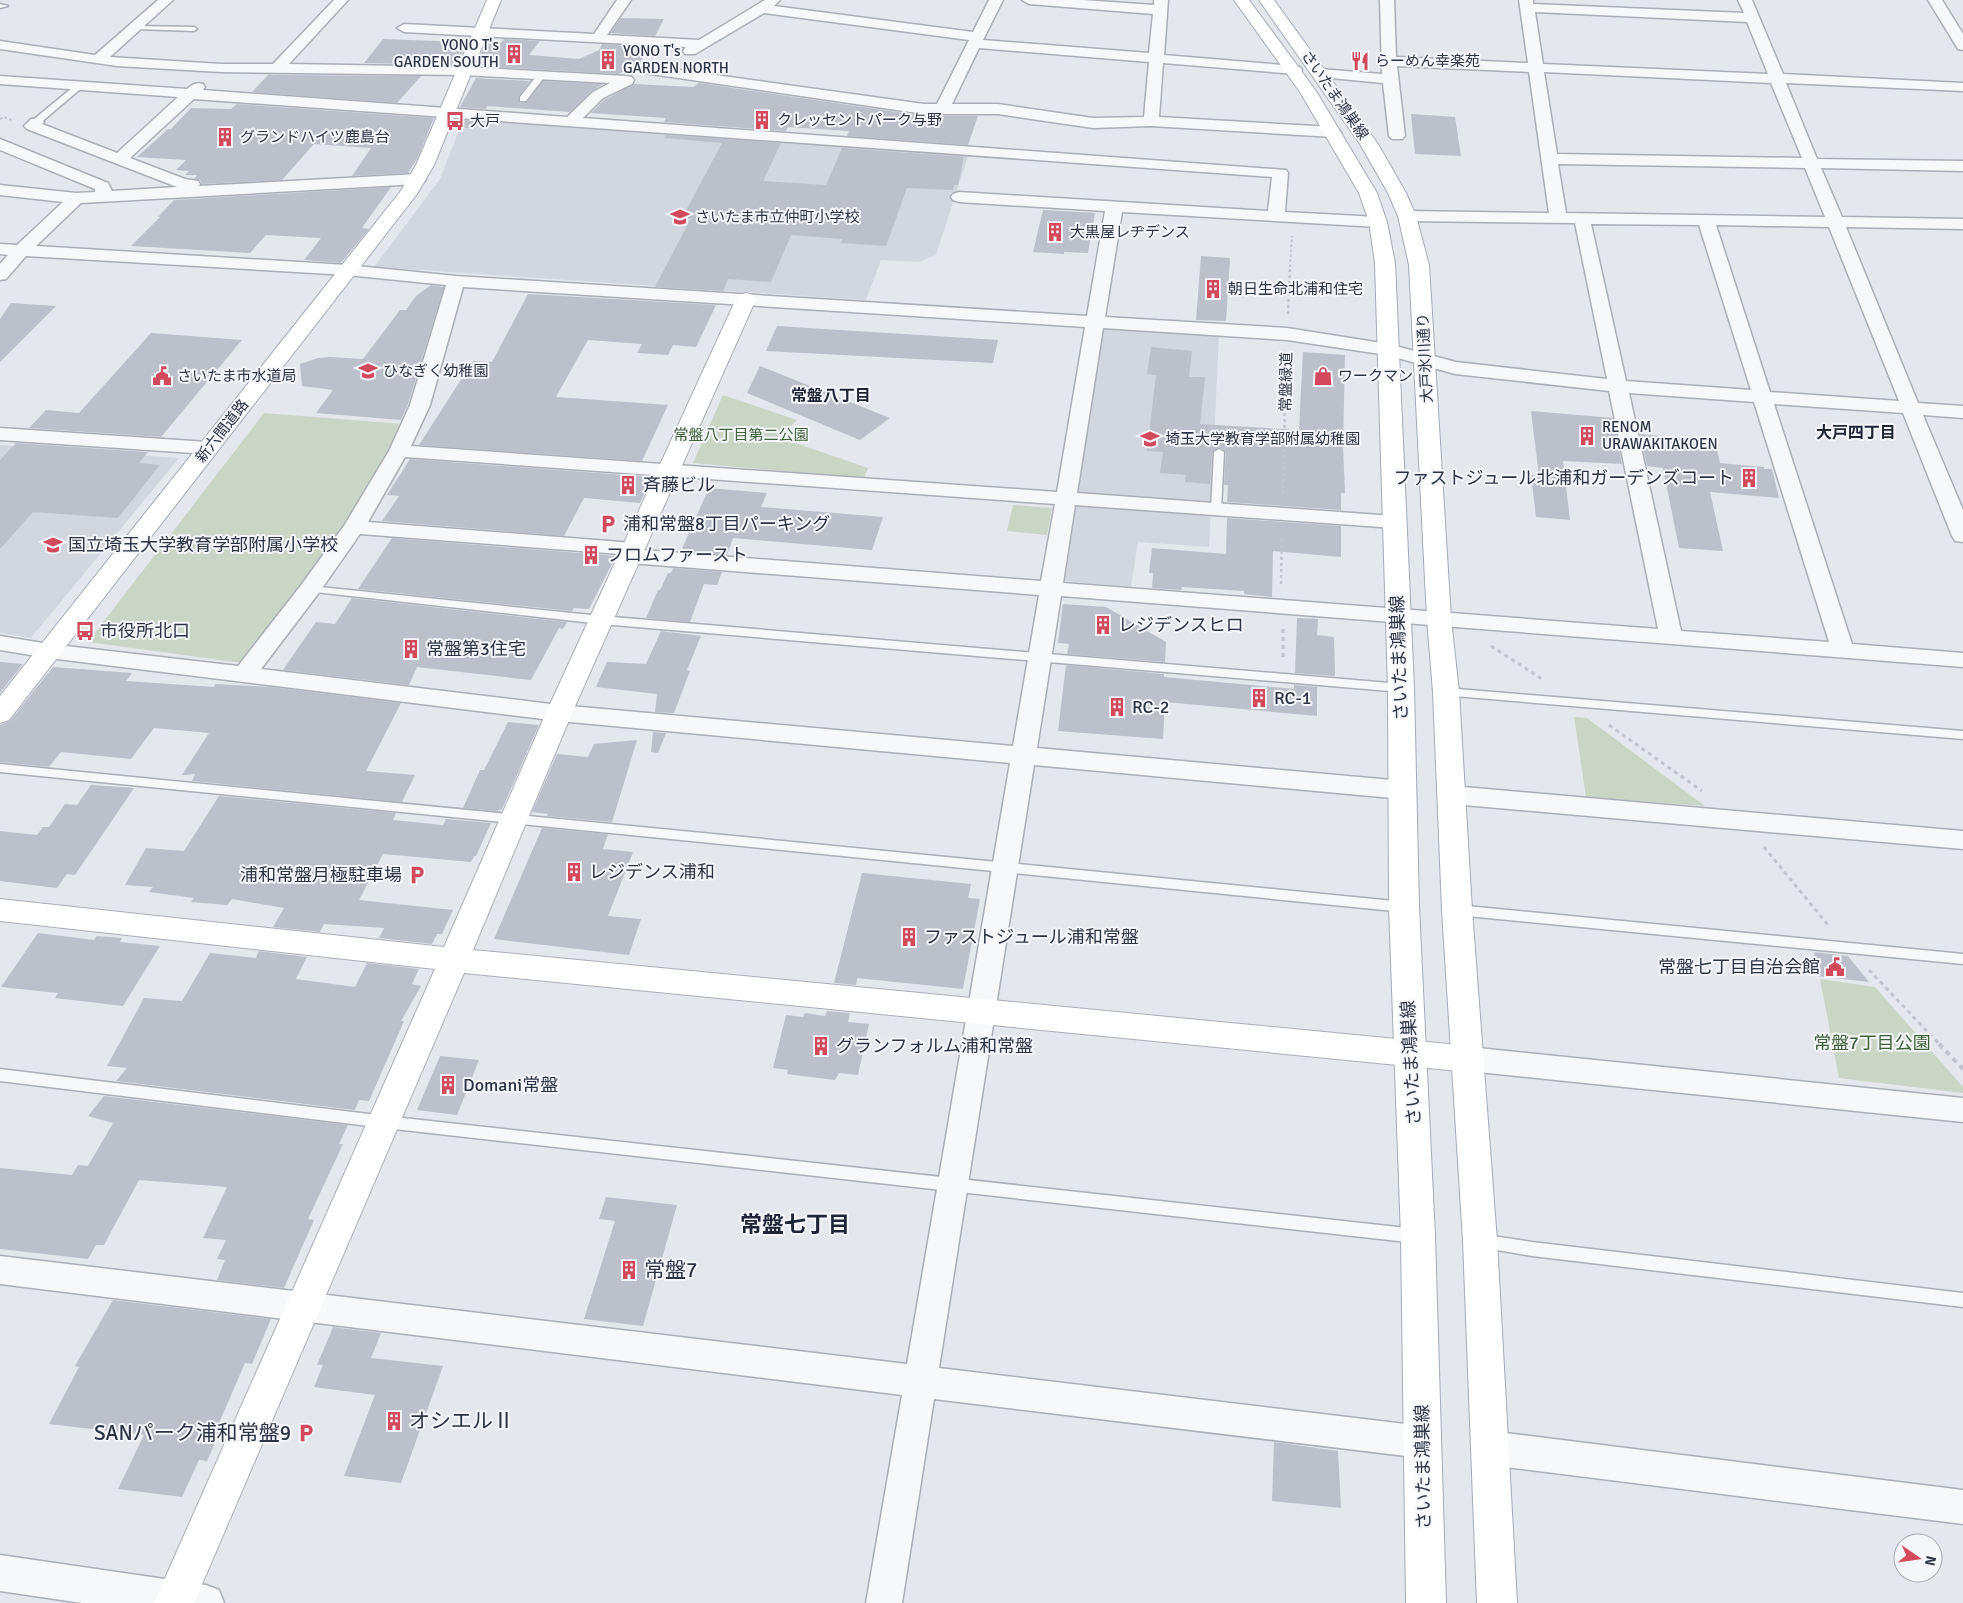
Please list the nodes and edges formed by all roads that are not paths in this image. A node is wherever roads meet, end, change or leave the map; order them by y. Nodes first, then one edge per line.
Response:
1 (166, 0) edge
2 (341, 0) edge
3 (494, 0) edge
4 (624, 0) edge
5 (996, 0) edge
6 (1029, 0) edge
7 (1241, 0) edge
8 (1266, 0) edge
9 (1387, 0) edge
10 (1745, 0) edge
11 (1935, 0) edge
12 (767, 4) edge
13 (1527, 4) edge
14 (1161, 5) edge
15 (1752, 18) junction
16 (136, 27) junction
17 (404, 28) dead end
18 (194, 29) dead end
19 (480, 31) junction
20 (598, 38) junction
21 (976, 40) junction
22 (704, 44) junction
23 (0, 45) edge
24 (1963, 46) edge
25 (1156, 59) junction
26 (99, 60) junction
27 (1390, 61) junction
28 (221, 68) junction
29 (278, 68) junction
30 (1535, 68) junction
31 (651, 70) junction
32 (1295, 70) junction
33 (462, 71) junction
34 (1320, 73) junction
35 (541, 76) junction
36 (1390, 78) junction
37 (1777, 79) junction
38 (0, 80) edge
39 (627, 80) junction
40 (81, 85) junction
41 (1963, 87) edge
42 (191, 93) junction
43 (523, 99) dead end
44 (942, 109) junction
45 (446, 112) junction
46 (571, 121) junction
47 (1151, 121) junction
48 (36, 122) joint
49 (1333, 132) junction
50 (1397, 136) dead end
51 (2, 148) edge
52 (1549, 159) junction
53 (119, 160) junction
54 (1811, 164) junction
55 (1963, 166) edge
56 (418, 179) junction
57 (357, 182) junction
58 (0, 190) edge
59 (1368, 193) joint
60 (1397, 193) joint
61 (105, 196) junction
62 (960, 197) dead end
63 (76, 198) junction
64 (1114, 206) junction
65 (1276, 216) junction
66 (1407, 216) junction
67 (1558, 218) junction
68 (1582, 218) junction
69 (1706, 220) junction
70 (1378, 222) junction
71 (1835, 222) junction
72 (1958, 228) edge
73 (0, 249) edge
74 (21, 250) junction
75 (347, 270) junction
76 (0, 275) edge
77 (456, 281) junction
78 (746, 299) junction
79 (1095, 322) junction
80 (1388, 350) junction
81 (1424, 360) junction
82 (1618, 386) junction
83 (1763, 397) junction
84 (1911, 408) junction
85 (1963, 412) edge
86 (0, 434) edge
87 (208, 448) junction
88 (399, 451) junction
89 (1219, 452) dead end
90 (669, 470) junction
91 (1064, 500) junction
92 (1216, 510) junction
93 (1394, 522) junction
94 (354, 527) junction
95 (1963, 536) edge
96 (632, 552) junction
97 (310, 589) junction
98 (1051, 590) junction
99 (1398, 616) junction
100 (1439, 619) junction
101 (601, 620) junction
102 (1671, 637) junction
103 (0, 643) edge
104 (49, 651) junction
105 (1843, 651) junction
106 (1040, 657) junction
107 (1963, 660) edge
108 (244, 675) junction
109 (1400, 688) junction
110 (1446, 692) junction
111 (559, 713) junction
112 (0, 714) edge
113 (1963, 735) edge
114 (1024, 754) junction
115 (0, 768) edge
116 (1403, 790) junction
117 (1452, 795) junction
118 (516, 819) junction
119 (1963, 840) edge
120 (1006, 866) junction
121 (1404, 907) junction
122 (0, 910) edge
123 (1457, 910) junction
124 (1963, 959) edge
125 (454, 960) junction
126 (982, 1012) junction
127 (1410, 1053) junction
128 (1469, 1059) junction
129 (0, 1075) edge
130 (1963, 1110) edge
131 (385, 1122) junction
132 (954, 1185) junction
133 (1418, 1236) junction
134 (1480, 1241) junction
135 (0, 1270) edge
136 (1963, 1300) edge
137 (304, 1307) junction
138 (922, 1381) junction
139 (1422, 1442) junction
140 (1489, 1448) junction
141 (1963, 1507) edge
142 (0, 1574) edge
143 (186, 1602) edge
144 (884, 1603) edge
145 (1426, 1603) edge
146 (1497, 1603) edge

1 - 16 street
2 - 29 street
3 - 19 main road, 新六間道路
4 - 20 street
5 - 21 street
6 - 14 street
7 - 32 main road, さいたま鴻巣線
8 - 34 main road, さいたま鴻巣線
9 - 27 street
10 - 15 street
11 - 24 street
12 - 21 street
12 - 22 street
13 - 15 street
13 - 30 street
14 - 25 street
15 - 37 street
16 - 18 lane
16 - 26 street
17 - 19 street
19 - 20 street
19 - 33 main road, 新六間道路
20 - 22 street
21 - 25 street
21 - 44 street
22 - 31 street
23 - 26 street
25 - 32 street
25 - 47 street
26 - 28 street
27 - 30 street
27 - 36 street
28 - 29 street
28 - 42 street
29 - 33 street
30 - 37 street
30 - 52 street
31 - 39 street
31 - 44 street
32 - 49 main road, さいたま鴻巣線
33 - 35 street
33 - 45 main road, 新六間道路
34 - 36 street
34 - 60 main road, さいたま鴻巣線
35 - 39 street
35 - 43 lane
36 - 50 street
37 - 41 street
37 - 54 street
38 - 40 street
39 - 46 street
40 - 42 street
40 - 48 lane
42 - 45 street
42 - 53 street
44 - 47 street
45 - 46 street
45 - 56 main road, 新六間道路
46 - 65 street
47 - 49 street
48 - 53 street
49 - 59 main road, さいたま鴻巣線
51 - 61 street
52 - 54 street
52 - 67 street
53 - 57 street
54 - 55 street
54 - 71 street
56 - 57 street
56 - 75 main road, 新六間道路
57 - 61 street
58 - 63 street
59 - 70 main road, 大戸氷川通り
60 - 66 main road, 大戸氷川通り
61 - 63 street
62 - 64 street
63 - 74 street
64 - 65 street
64 - 79 street
65 - 70 street
66 - 67 street
66 - 81 main road, 大戸氷川通り
67 - 68 street
68 - 69 street
68 - 82 street
69 - 71 street
69 - 83 street
70 - 80 main road, 大戸氷川通り
71 - 72 street
71 - 84 street
73 - 74 street
74 - 75 street
74 - 76 street
75 - 77 street
75 - 87 main road, 新六間道路
77 - 78 street
77 - 88 street
78 - 79 street
78 - 90 main road
79 - 80 street
79 - 91 street
80 - 81 street
80 - 93 main road, 大戸氷川通り
81 - 82 street
81 - 100 main road, 大戸氷川通り
82 - 83 street
82 - 102 street
83 - 84 street
83 - 105 street
84 - 85 street
84 - 95 street
86 - 87 street
87 - 104 main road, 新六間道路
88 - 90 street
88 - 94 street
89 - 92 lane
90 - 91 street
90 - 96 main road
91 - 92 street
91 - 98 street
92 - 93 street
93 - 99 main road, さいたま鴻巣線
94 - 96 street
94 - 97 street
96 - 98 street
96 - 101 main road
97 - 101 lane
97 - 108 street
98 - 99 street
98 - 106 street
99 - 100 street
99 - 109 main road, さいたま鴻巣線
100 - 102 street
100 - 110 main road
101 - 106 lane
101 - 111 main road
102 - 105 street
103 - 104 street
104 - 108 street
104 - 112 main road, 新六間道路
105 - 107 street
106 - 109 lane
106 - 114 street
108 - 111 street
109 - 116 main road, さいたま鴻巣線
110 - 113 lane
110 - 117 main road
111 - 114 street
111 - 118 main road
114 - 116 street
114 - 120 street
115 - 118 lane
116 - 121 main road, さいたま鴻巣線
117 - 119 street
117 - 123 main road
118 - 120 lane
118 - 125 main road
120 - 121 lane
120 - 126 street
121 - 127 main road, さいたま鴻巣線
122 - 125 main road
123 - 124 lane
123 - 128 main road
125 - 126 main road
125 - 131 main road
126 - 127 main road
126 - 132 street
127 - 128 main road
127 - 133 main road, さいたま鴻巣線
128 - 130 street
128 - 134 main road
129 - 131 lane
131 - 132 lane
131 - 137 main road
132 - 133 lane
132 - 138 street
133 - 139 main road, さいたま鴻巣線
134 - 136 lane
134 - 140 main road
135 - 137 street
137 - 138 street
137 - 143 main road
138 - 139 street
138 - 144 street
139 - 145 main road, さいたま鴻巣線
140 - 141 street
140 - 146 main road
142 - 143 street

